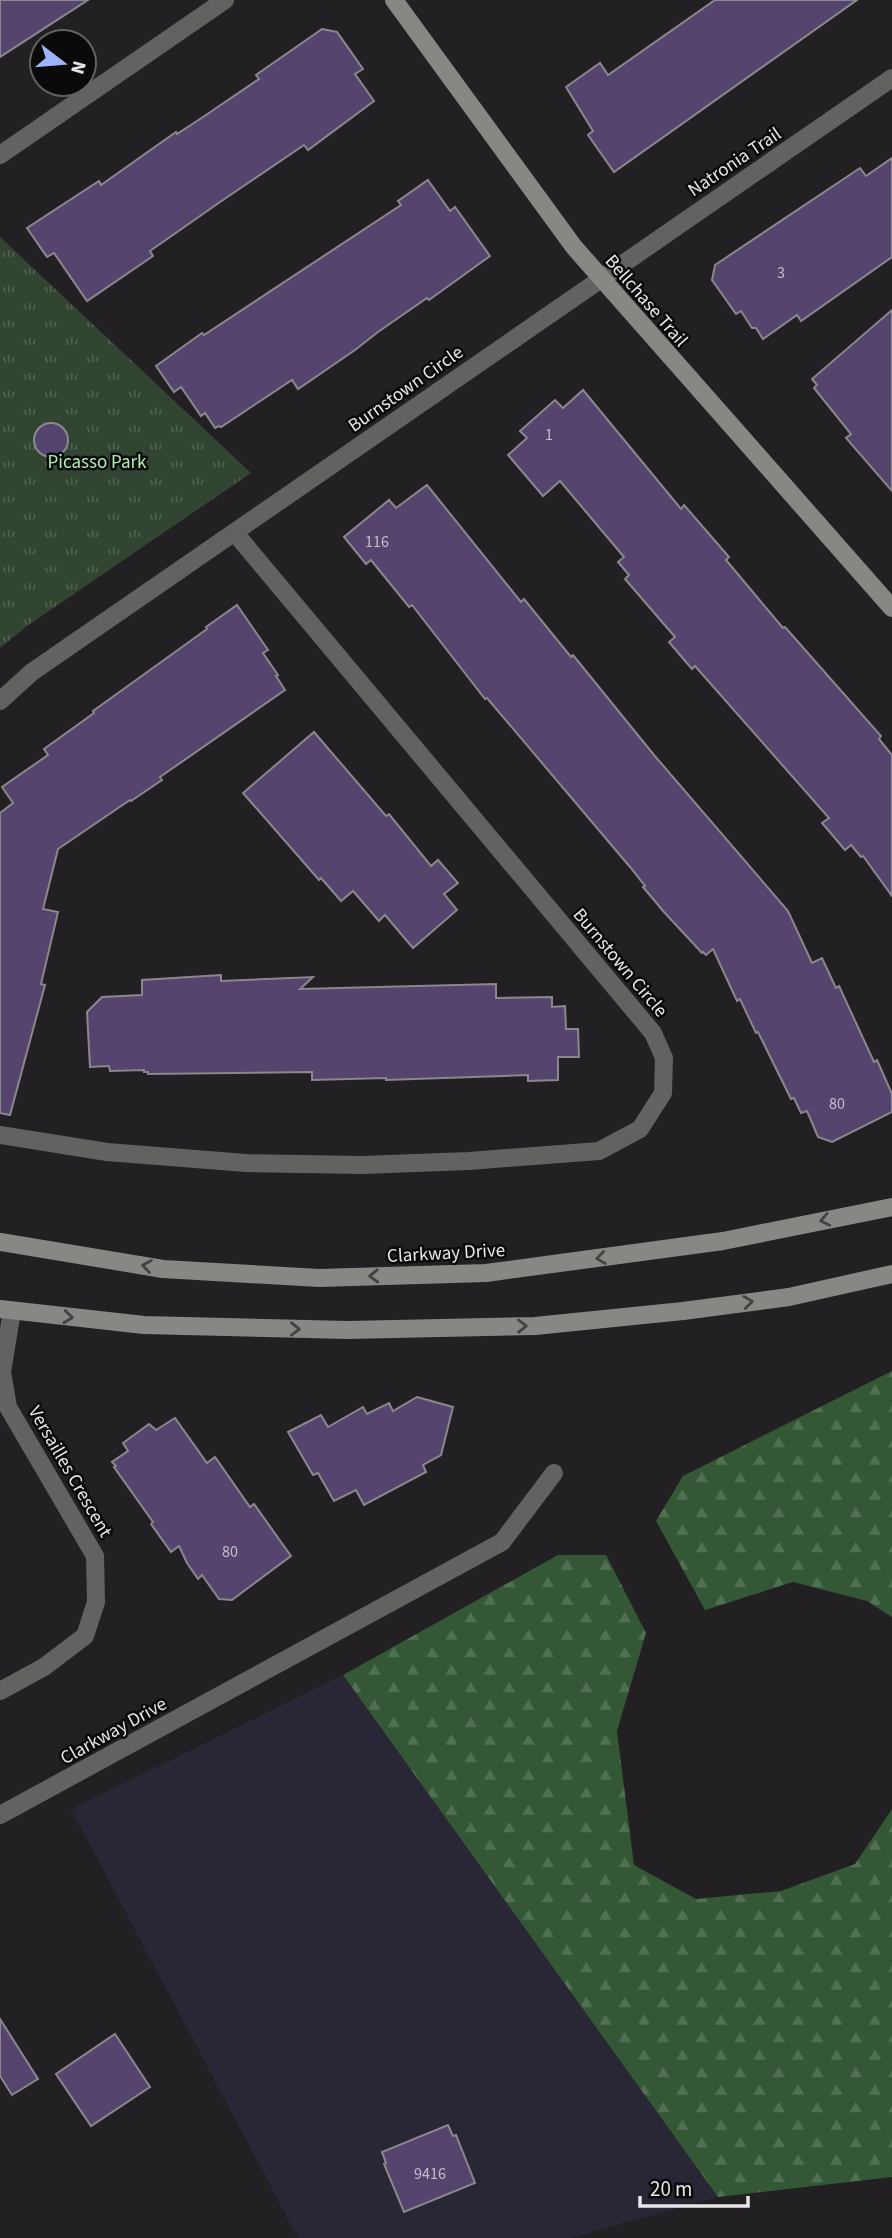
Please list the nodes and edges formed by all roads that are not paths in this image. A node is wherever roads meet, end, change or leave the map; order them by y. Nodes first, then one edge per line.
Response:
1 (225, 0) edge
2 (394, 0) edge
3 (892, 78) edge
4 (0, 155) edge
5 (601, 278) junction
6 (235, 533) junction
7 (892, 608) edge
8 (0, 701) edge
9 (0, 1135) edge
10 (892, 1206) edge
11 (0, 1242) edge
12 (892, 1274) edge
13 (6, 1310) edge
14 (554, 1474) dead end
15 (0, 1691) edge
16 (0, 1815) edge

1 - 4 street
2 - 5 street, Bellchase Trail
3 - 5 street, Natronia Trail
5 - 6 street, Burnstown Circle
5 - 7 street, Bellchase Trail
6 - 8 street, Burnstown Circle
6 - 9 street, Burnstown Circle
10 -> 11 street, Clarkway Drive
13 -> 12 street
13 - 15 street, Versailles Crescent
14 - 16 street, Clarkway Drive

